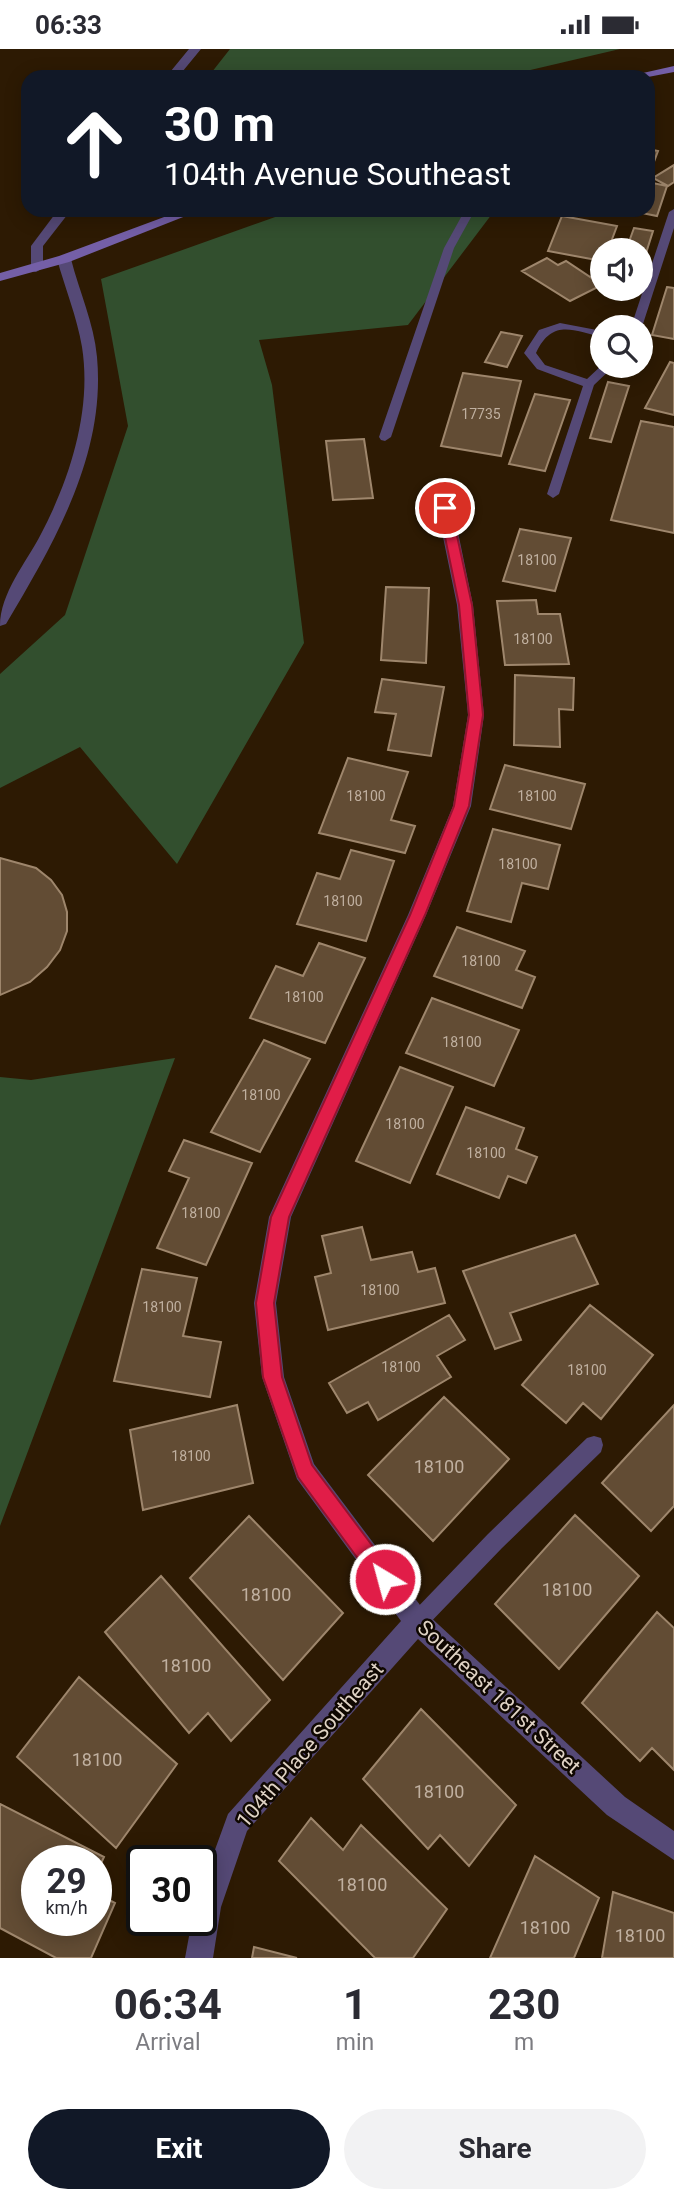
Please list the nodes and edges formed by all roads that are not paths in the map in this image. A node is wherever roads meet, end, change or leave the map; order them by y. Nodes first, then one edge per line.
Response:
1 (195, 49) edge
2 (674, 69) edge
3 (178, 70) edge
4 (655, 73) edge
5 (674, 212) edge
6 (60, 217) edge
7 (176, 217) edge
8 (466, 217) edge
9 (64, 259) junction
10 (36, 268) junction
11 (0, 277) edge
12 (640, 315) edge
13 (590, 331) edge
14 (595, 378) edge
15 (589, 384) junction
16 (385, 437) dead end
17 (553, 494) dead end
18 (445, 508) dead end
19 (0, 620) edge
20 (594, 1445) dead end
21 (417, 1622) junction
22 (674, 1847) edge
23 (199, 1958) edge

1 - 3 street
2 - 4 main road
5 - 12 lane
6 - 10 street
7 - 9 main road
8 - 16 lane
9 - 10 main road
9 - 19 street
10 - 11 main road
13 - 15 lane
14 - 15 lane
15 - 17 lane
18 - 21 street, Southeast 181st Street
20 - 21 lane
21 - 22 street, Southeast 181st Street
21 - 23 street, 104th Place Southeast

